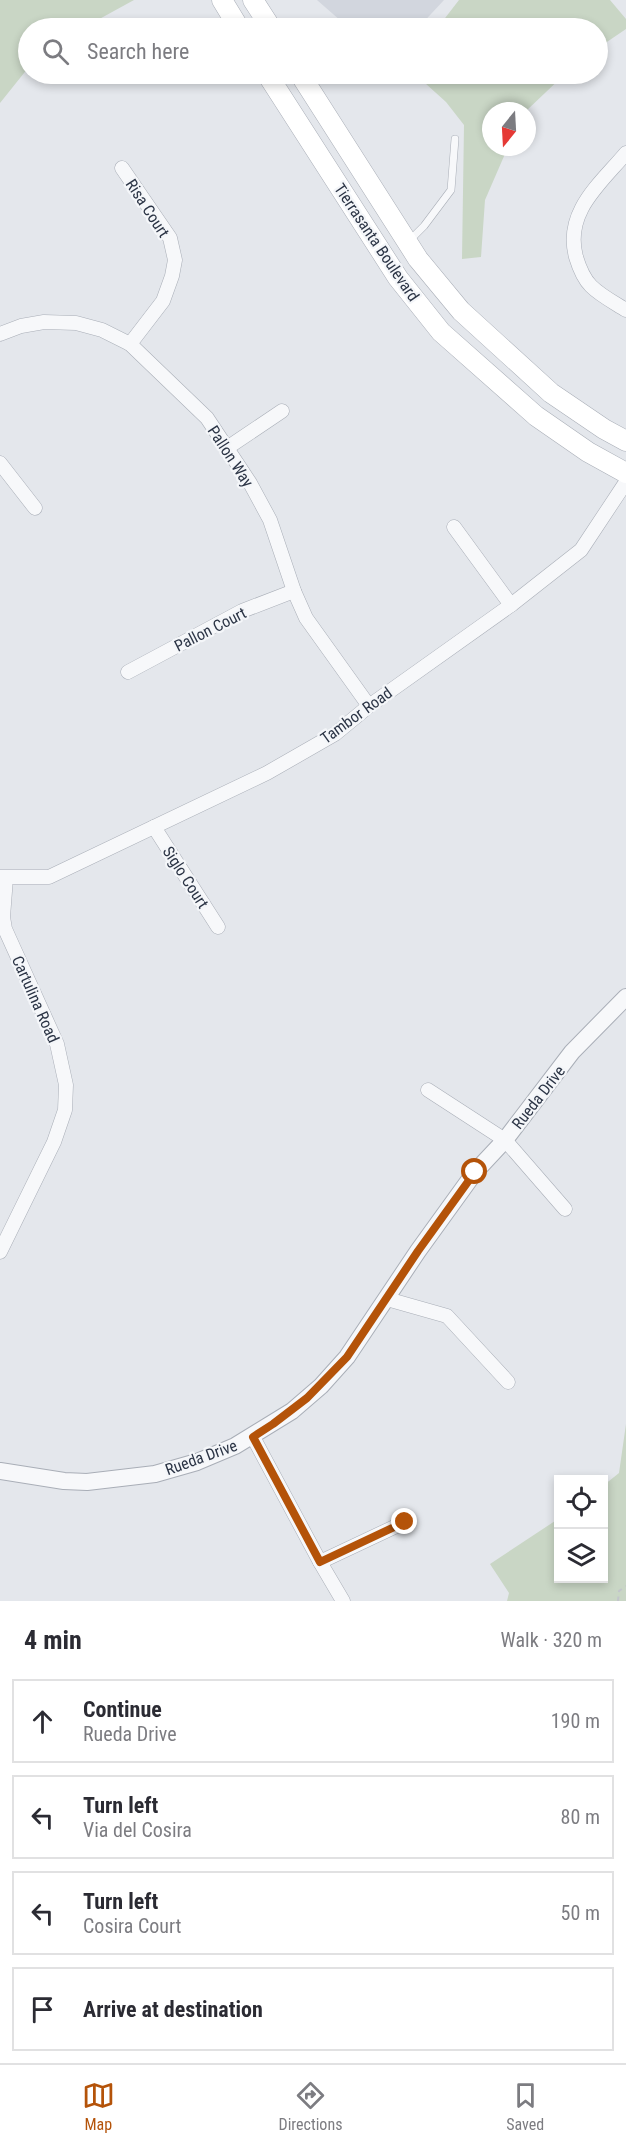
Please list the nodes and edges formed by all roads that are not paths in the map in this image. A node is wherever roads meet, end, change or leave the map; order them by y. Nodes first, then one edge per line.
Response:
1 (222, 0) edge
2 (253, 0) edge
3 (232, 18) edge
4 (265, 18) edge
5 (273, 84) edge
6 (306, 84) edge
7 (455, 139) dead end
8 (626, 153) edge
9 (122, 168) dead end
10 (408, 242) junction
11 (626, 310) edge
12 (0, 334) edge
13 (130, 344) junction
14 (282, 411) dead end
15 (626, 441) edge
16 (227, 448) junction
17 (0, 463) edge
18 (626, 473) edge
19 (626, 482) edge
20 (35, 508) dead end
21 (454, 527) dead end
22 (294, 591) junction
23 (511, 605) junction
24 (128, 672) dead end
25 (369, 705) junction
26 (154, 827) junction
27 (3, 877) edge
28 (218, 927) dead end
29 (626, 997) edge
30 (428, 1090) dead end
31 (504, 1140) junction
32 (565, 1209) dead end
33 (0, 1252) edge
34 (387, 1299) junction
35 (508, 1382) dead end
36 (253, 1437) junction
37 (0, 1471) edge
38 (405, 1522) dead end
39 (320, 1562) junction
40 (343, 1601) edge

1 - 3 main road
2 - 4 main road
5 - 18 main road, Tierrasanta Boulevard
6 - 10 main road, Tierrasanta Boulevard
7 - 10 lane
8 - 11 street
9 - 13 street, Risa Court
10 - 15 main road, Tierrasanta Boulevard
12 - 13 street, Pallon Way
13 - 16 street, Pallon Way
14 - 16 street
16 - 22 street, Pallon Way
17 - 20 street
19 - 23 street, Tambor Road
21 - 23 street
22 - 24 street, Pallon Court
22 - 25 street, Pallon Way
23 - 25 street, Tambor Road
25 - 26 street, Tambor Road
26 - 27 street, Tambor Road
26 - 28 street, Siglo Court
27 - 33 street, Cartulina Road
29 - 31 street, Rueda Drive
30 - 31 street
31 - 32 street
31 - 34 street, Rueda Drive
34 - 35 street
34 - 36 street, Rueda Drive
36 - 37 street, Rueda Drive
36 - 39 street
38 - 39 street
39 - 40 street

